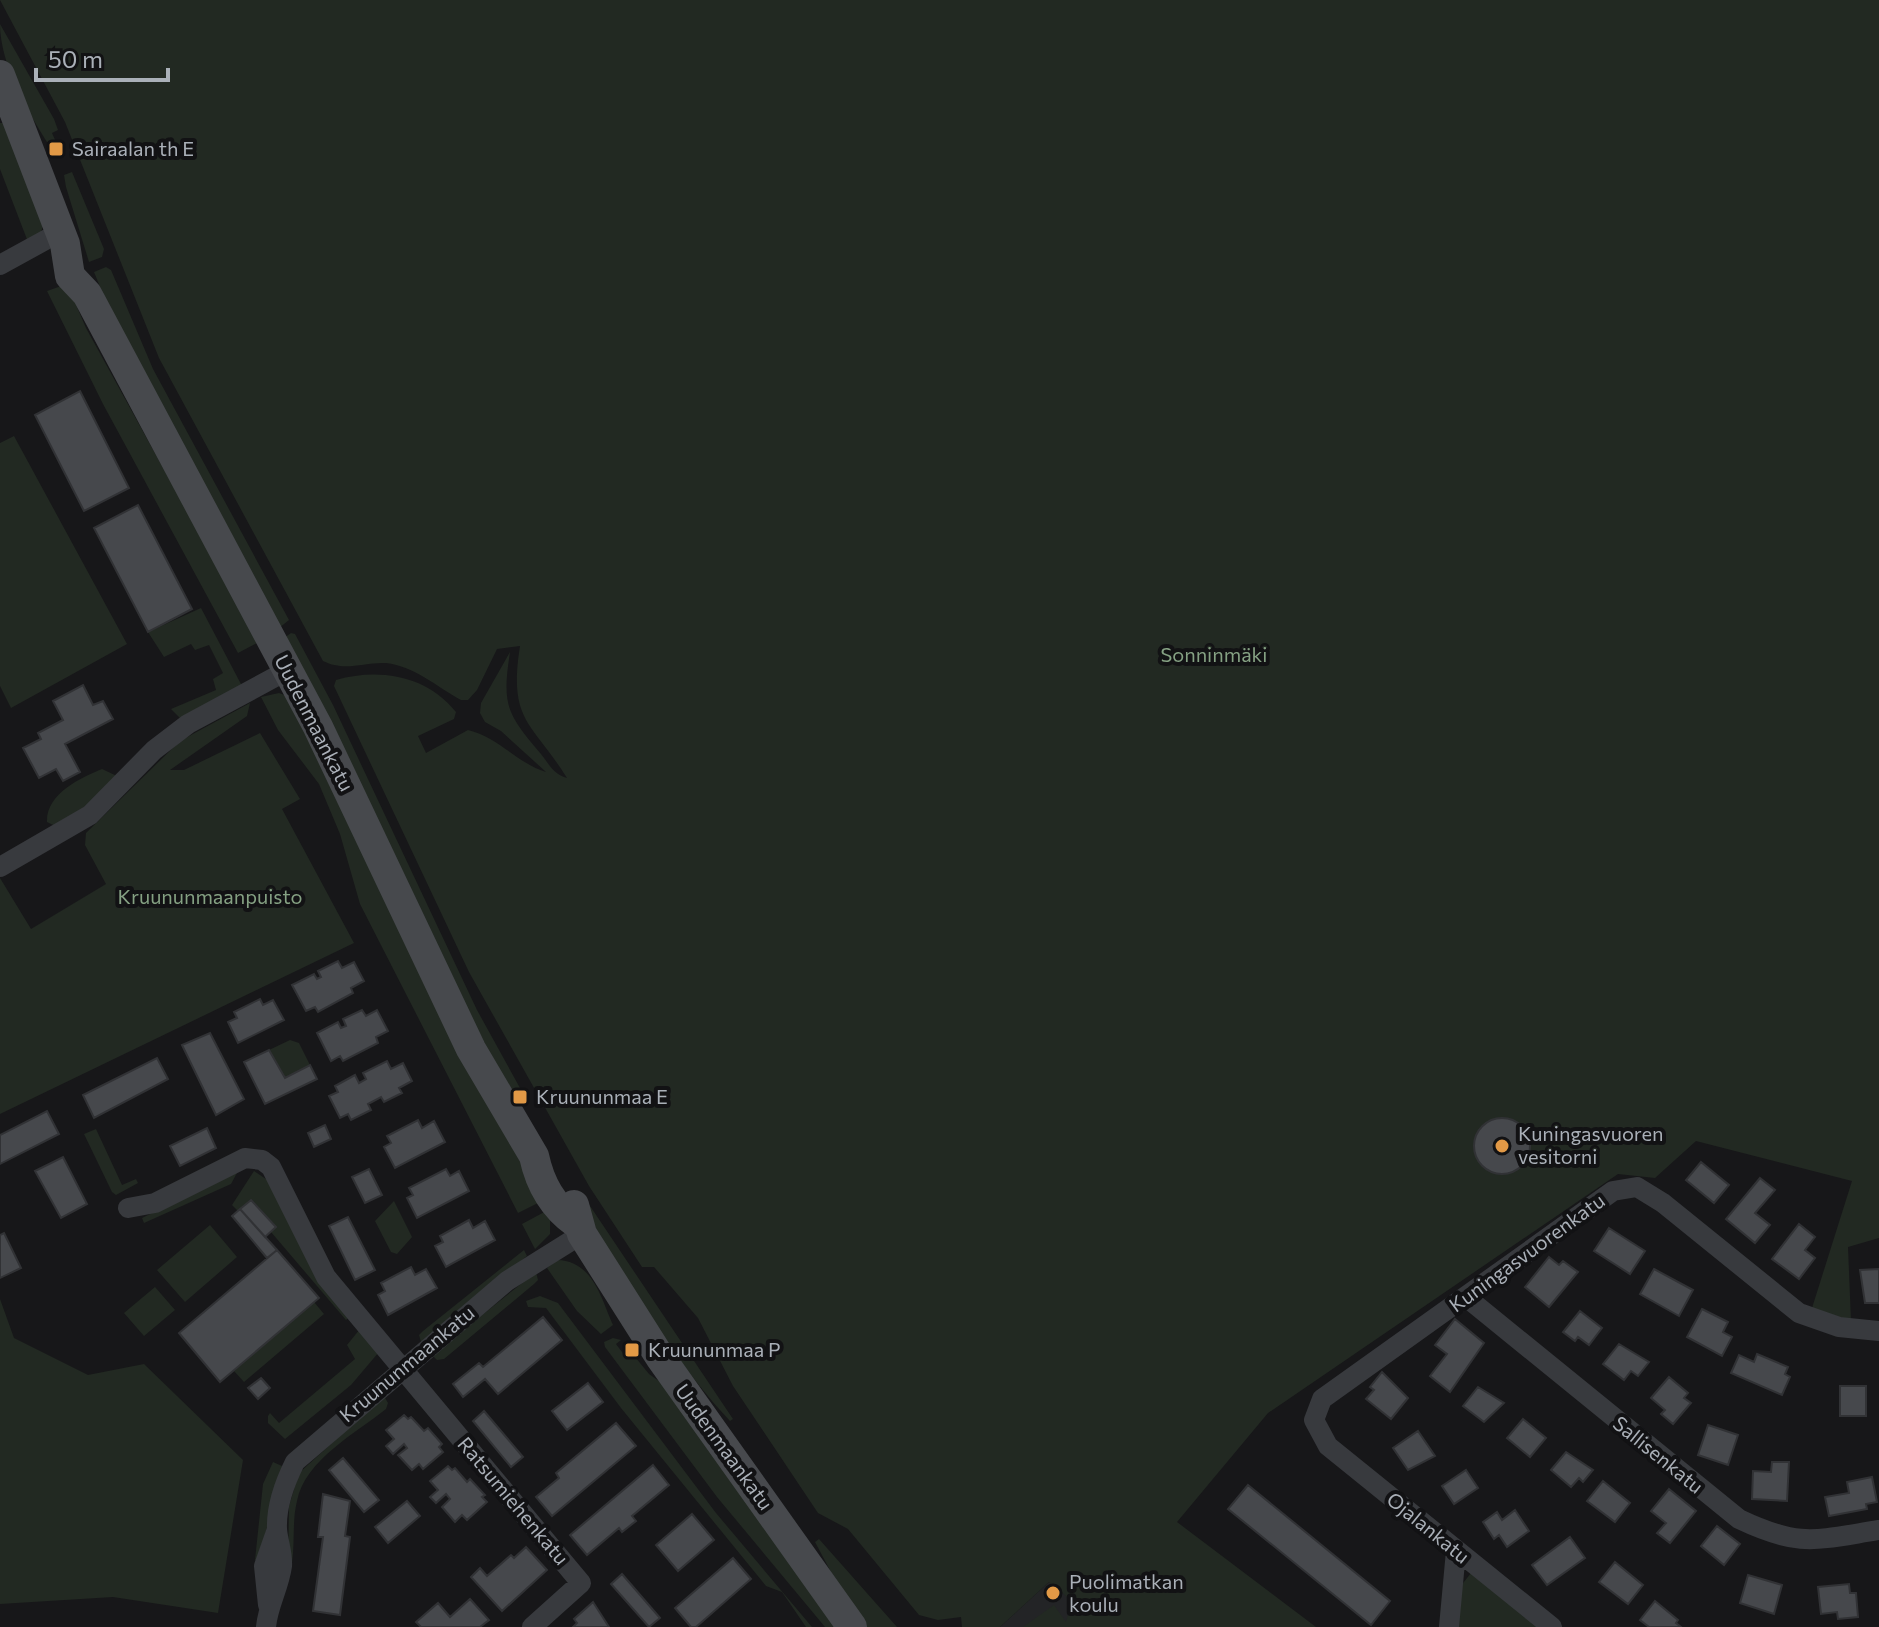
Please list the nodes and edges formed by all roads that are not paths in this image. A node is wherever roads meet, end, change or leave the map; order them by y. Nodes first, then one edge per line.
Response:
1 (0, 75) edge
2 (62, 238) junction
3 (0, 265) edge
4 (288, 670) junction
5 (0, 867) edge
6 (128, 1208) dead end
7 (579, 1228) junction
8 (1466, 1297) junction
9 (1879, 1331) edge
10 (403, 1368) junction
11 (1314, 1420) joint
12 (1879, 1530) edge
13 (1456, 1551) junction
14 (266, 1627) edge
15 (532, 1627) edge
16 (852, 1627) edge
17 (1449, 1627) edge
18 (1552, 1627) edge

1 - 2 main road, Uudenmaankatu
2 - 3 street
2 - 4 main road, Uudenmaankatu
4 - 5 street
4 - 7 main road, Uudenmaankatu
6 - 10 street
7 - 10 street, Kruununmaankatu
7 - 16 main road, Uudenmaankatu
8 - 9 street, Kuningasvuorenkatu
8 - 11 street, Kuningasvuorenkatu
8 - 12 street, Sallisenkatu
10 - 14 street, Kruununmaankatu
10 - 15 street, Ratsumiehenkatu
11 - 13 street, Ojalankatu
13 - 17 street
13 - 18 street, Ojalankatu

